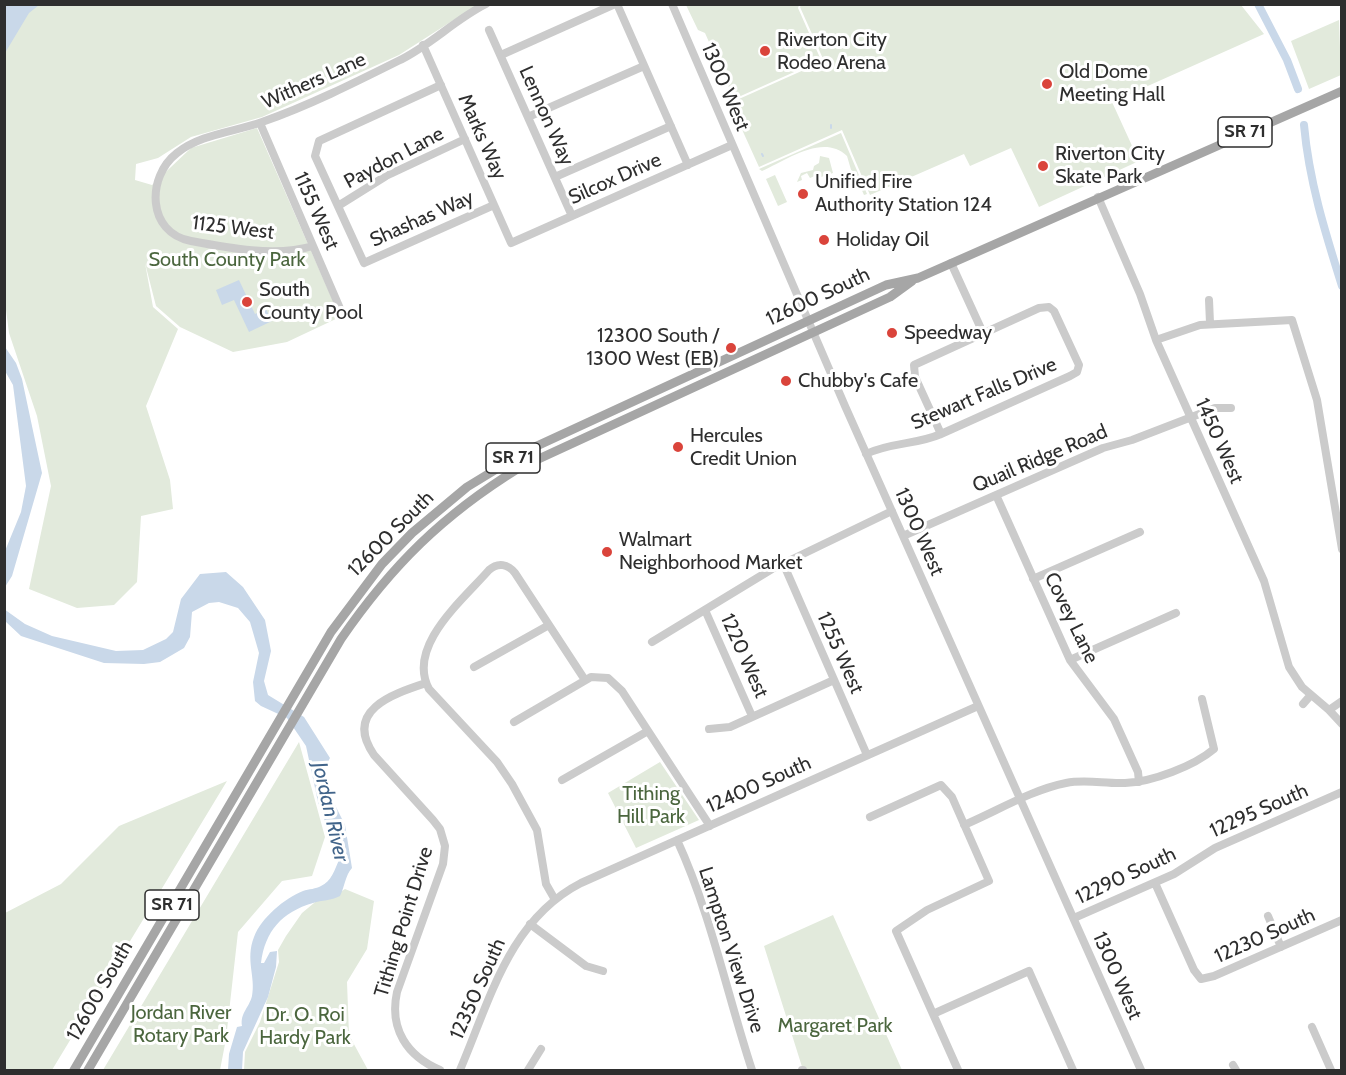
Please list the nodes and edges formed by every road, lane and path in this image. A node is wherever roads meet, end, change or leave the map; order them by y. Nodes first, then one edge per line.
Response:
1 (486, 4) edge
2 (616, 4) edge
3 (672, 4) edge
4 (489, 30) dead end
5 (423, 45) junction
6 (501, 55) junction
7 (644, 66) junction
8 (441, 85) junction
9 (1341, 91) edge
10 (528, 117) junction
11 (260, 123) junction
12 (670, 126) junction
13 (465, 140) junction
14 (732, 145) junction
15 (688, 165) junction
16 (555, 177) junction
17 (158, 181) joint
18 (1098, 197) junction
19 (494, 205) junction
20 (338, 206) junction
21 (572, 216) junction
22 (511, 243) joint
23 (313, 246) junction
24 (951, 263) junction
25 (918, 278) junction
26 (1209, 300) dead end
27 (342, 313) dead end
28 (808, 321) junction
29 (1210, 323) junction
30 (813, 331) junction
31 (983, 333) junction
32 (1156, 340) junction
33 (1231, 408) dead end
34 (1191, 417) junction
35 (941, 434) junction
36 (866, 454) junction
37 (996, 495) junction
38 (892, 511) junction
39 (1140, 531) dead end
40 (903, 536) junction
41 (1341, 549) edge
42 (783, 564) junction
43 (1033, 579) junction
44 (705, 610) junction
45 (1176, 613) dead end
46 (549, 625) junction
47 (652, 642) dead end
48 (1070, 660) junction
49 (474, 667) dead end
50 (585, 680) junction
51 (834, 680) junction
52 (426, 683) junction
53 (1310, 696) junction
54 (1202, 699) dead end
55 (1341, 701) edge
56 (1303, 704) dead end
57 (978, 705) junction
58 (1329, 710) junction
59 (752, 716) junction
60 (514, 722) dead end
61 (1341, 724) edge
62 (709, 729) dead end
63 (648, 731) junction
64 (867, 755) junction
65 (562, 780) dead end
66 (1139, 782) junction
67 (1341, 792) edge
68 (1020, 800) junction
69 (870, 817) dead end
70 (964, 825) junction
71 (710, 826) junction
72 (677, 840) junction
73 (1192, 863) joint
74 (1155, 883) junction
75 (554, 898) junction
76 (1268, 916) dead end
77 (1074, 918) junction
78 (1341, 920) edge
79 (530, 924) junction
80 (1281, 947) junction
81 (603, 971) dead end
82 (933, 1014) junction
83 (1312, 1028) dead end
84 (541, 1049) dead end
85 (74, 1071) edge
86 (88, 1071) edge
87 (441, 1071) edge
88 (460, 1071) edge
89 (528, 1071) edge
90 (752, 1071) edge
91 (958, 1071) edge
92 (1074, 1071) edge
93 (1141, 1071) edge
94 (1331, 1071) edge

1 - 5 street, Withers Lane
2 - 6 street
2 - 7 street
3 - 14 street, 1300 West
4 - 6 street, Lennon Way
5 - 8 street, Marks Way
5 - 11 street, Withers Lane
6 - 10 street, Lennon Way
7 - 10 street
7 - 12 street
8 - 13 street, Marks Way
8 - 20 street
9 - 18 main road, 12600 South / SR 71
10 - 16 street, Lennon Way
11 - 17 street, Withers Lane
11 - 23 street, 1155 West
12 - 15 street
12 - 16 street
13 - 19 street, Marks Way
13 - 20 street, Paydon Lane
14 - 15 street, Silcox Drive
14 - 28 street, 1300 West
15 - 21 street, Silcox Drive
16 - 21 street, Lennon Way
17 - 23 street, 1125 West
18 - 24 main road, 12600 South / SR 71
18 - 32 street, 1450 West
19 - 20 street, Shashas Way
19 - 22 street, Marks Way
21 - 22 street, Silcox Drive
23 - 27 street, 1155 West
24 - 25 main road, 12600 South / SR 71
24 - 31 street
25 - 28 main road, 12600 South / SR 71
25 - 30 main road, 12600 South / SR 71
26 - 29 street
28 - 30 street, 1300 West
28 - 85 main road, 12600 South / SR 71
29 - 32 street
29 - 41 street
30 - 36 street, 1300 West
30 - 86 main road, 12600 South / SR 71
31 - 35 street
31 - 35 street, Stewart Falls Drive
32 - 34 street, 1450 West
33 - 34 street, Quail Ridge Road
34 - 37 street, Quail Ridge Road
34 - 53 street, 1450 West
35 - 36 street, Stewart Falls Drive
36 - 38 street, 1300 West
37 - 40 street, Quail Ridge Road
37 - 43 street, Covey Lane
38 - 40 street, 1300 West
38 - 42 street
39 - 43 street
40 - 57 street, 1300 West
42 - 44 street
42 - 51 street, 1255 West
43 - 48 street, Covey Lane
44 - 47 street
44 - 59 street, 1220 West
45 - 48 street
46 - 49 street
46 - 50 street
46 - 52 street
48 - 66 street, Covey Lane
50 - 60 street
50 - 63 street
51 - 59 street
51 - 64 street, 1255 West
52 - 75 street
52 - 87 street, Tithing Point Drive
53 - 56 street
53 - 58 street, 1450 West
54 - 66 street
55 - 58 street
57 - 64 street, 12400 South
57 - 68 street, 1300 West
58 - 61 street, 1450 West
59 - 62 street
63 - 65 street
63 - 71 street
64 - 71 street, 12400 South
66 - 68 street
67 - 73 street, 12295 South
68 - 70 street
68 - 77 street, 1300 West
69 - 70 street
70 - 82 street
71 - 72 street, 12400 South
72 - 75 street, 12400 South
72 - 90 street, Lampton View Drive
73 - 74 street, 12290 South
74 - 77 street, 12290 South
74 - 80 street, 12230 South
75 - 79 street, 12400 South
76 - 80 street
77 - 93 street, 1300 West
78 - 80 street, 12230 South
79 - 81 street
79 - 88 street, 12350 South
82 - 91 street
82 - 92 street
83 - 94 street
84 - 89 street

